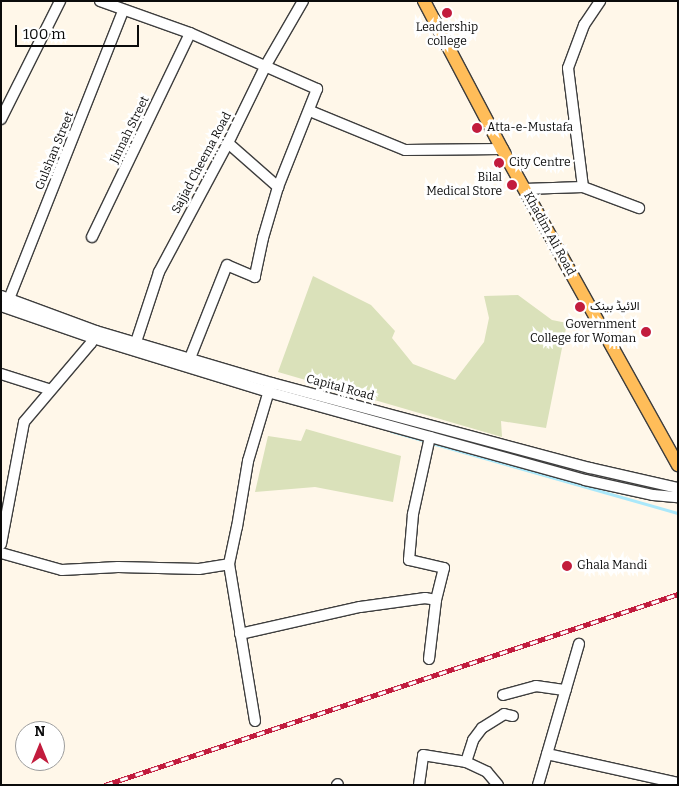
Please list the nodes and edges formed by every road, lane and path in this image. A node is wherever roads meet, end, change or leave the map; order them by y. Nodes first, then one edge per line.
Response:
1 (60, 1) edge
2 (100, 1) edge
3 (424, 1) edge
4 (600, 1) edge
5 (300, 2) edge
6 (124, 11) junction
7 (190, 33) junction
8 (266, 65) junction
9 (310, 111) junction
10 (1, 119) edge
11 (228, 143) junction
12 (502, 149) junction
13 (278, 187) junction
14 (583, 187) junction
15 (524, 189) junction
16 (638, 208) dead end
17 (92, 237) dead end
18 (4, 300) edge
19 (93, 337) junction
20 (136, 342) junction
21 (190, 358) junction
22 (1, 374) edge
23 (270, 387) junction
24 (51, 390) junction
25 (430, 437) junction
26 (678, 465) edge
27 (590, 468) junction
28 (585, 480) junction
29 (678, 488) edge
30 (678, 497) edge
31 (1, 544) edge
32 (1, 553) edge
33 (229, 564) junction
34 (436, 600) junction
35 (240, 634) junction
36 (579, 644) dead end
37 (429, 659) dead end
38 (566, 690) junction
39 (503, 695) dead end
40 (513, 716) dead end
41 (255, 720) dead end
42 (547, 754) junction
43 (466, 762) junction
44 (678, 783) edge
45 (419, 785) edge
46 (498, 785) edge
47 (538, 785) edge

1 - 10 street
2 - 6 street
3 - 12 main road, Khadim Ali Road
4 - 14 street
5 - 8 street, Sajjad Cheema Road
6 - 7 street
6 - 18 street, Gulshan Street
7 - 8 street
7 - 17 street, Jinnah Street
8 - 9 street
8 - 11 street, Sajjad Cheema Road
9 - 12 street
9 - 13 street
11 - 13 street
11 - 20 street, Sajjad Cheema Road
12 - 15 main road, Khadim Ali Road
13 - 21 street
14 - 15 street
14 - 16 street
15 - 26 main road, Khadim Ali Road
18 - 19 street
19 - 20 street, Capital Road
19 - 23 street
19 - 24 street
20 - 21 street, Capital Road
21 - 23 street, Capital Road
22 - 24 street
23 - 25 street
23 - 27 street, Capital Road
23 - 33 street
24 - 31 street
25 - 28 street
25 - 34 street
27 - 28 street
27 - 29 street, Capital Road
28 - 30 street
32 - 33 street
33 - 35 street
34 - 35 street
34 - 37 street
35 - 41 street
36 - 38 street
38 - 39 street
38 - 42 street
40 - 43 street
42 - 44 street
42 - 47 street
43 - 45 street
43 - 46 street

